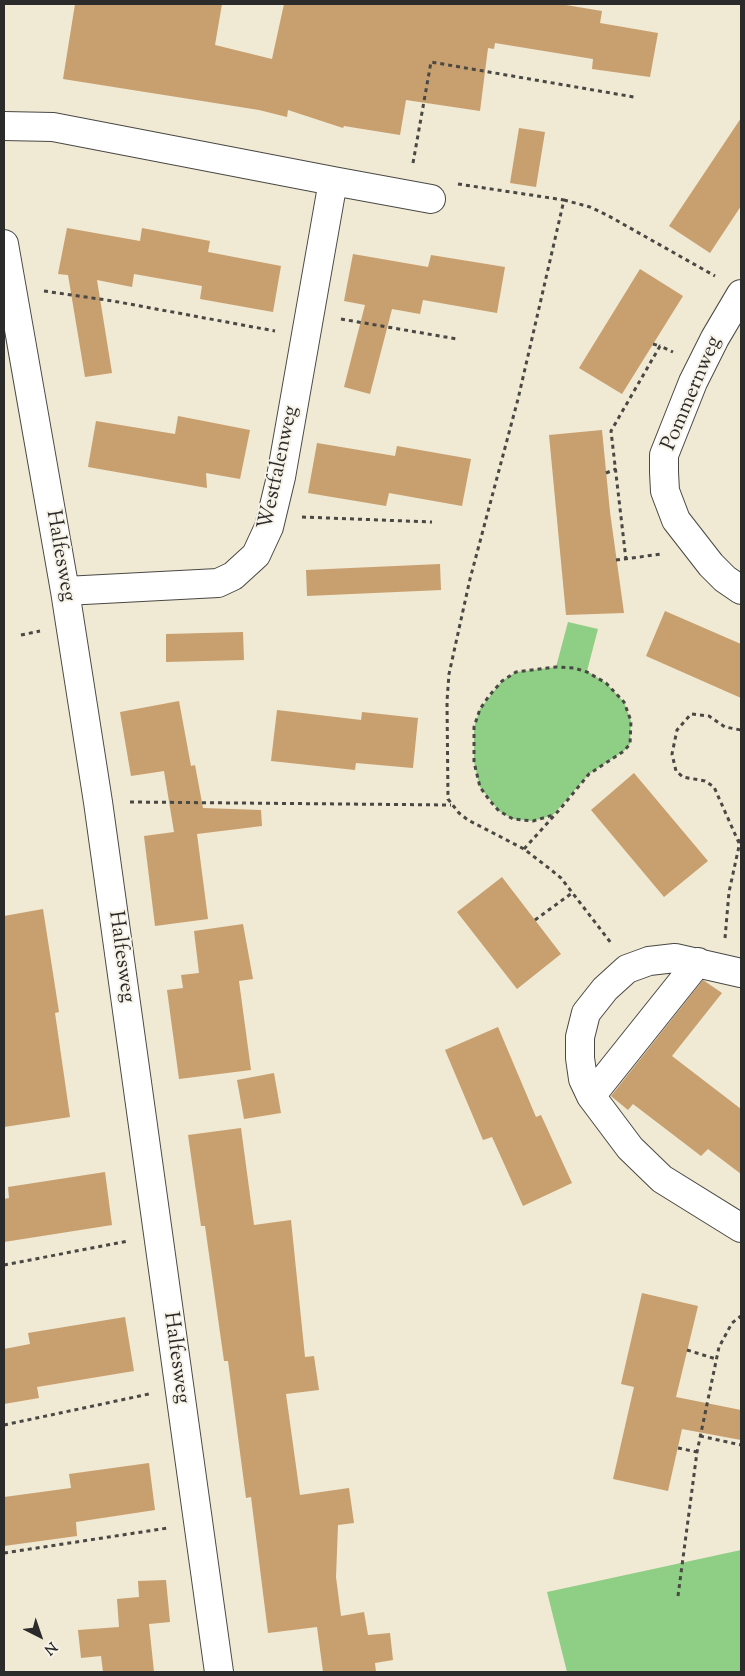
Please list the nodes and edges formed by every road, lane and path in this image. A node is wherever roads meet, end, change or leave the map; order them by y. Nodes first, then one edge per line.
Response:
1 (634, 97) dead end
2 (4, 126) edge
3 (333, 181) junction
4 (482, 188) dead end
5 (419, 197) joint
6 (564, 200) junction
7 (4, 244) edge
8 (716, 277) dead end
9 (12, 287) junction
10 (741, 294) edge
11 (308, 325) junction
12 (456, 339) dead end
13 (653, 344) dead end
14 (660, 346) junction
15 (701, 366) junction
16 (616, 470) junction
17 (606, 472) dead end
18 (274, 510) junction
19 (432, 522) dead end
20 (697, 548) junction
21 (616, 560) dead end
22 (626, 560) junction
23 (741, 590) edge
24 (65, 591) junction
25 (741, 730) edge
26 (98, 802) junction
27 (452, 805) junction
28 (553, 815) junction
29 (741, 837) edge
30 (739, 843) junction
31 (524, 849) junction
32 (572, 893) junction
33 (535, 920) dead end
34 (604, 933) dead end
35 (721, 968) edge
36 (592, 1096) junction
37 (741, 1228) edge
38 (158, 1235) junction
39 (4, 1265) edge
40 (741, 1316) edge
41 (687, 1350) dead end
42 (716, 1359) junction
43 (179, 1387) junction
44 (4, 1425) edge
45 (700, 1436) junction
46 (741, 1445) edge
47 (678, 1448) dead end
48 (697, 1452) junction
49 (198, 1524) junction
50 (4, 1553) edge
51 (678, 1596) dead end
52 (219, 1672) edge

1 - 5 path
2 - 3 street
3 - 5 street
3 - 11 street, Westfalenweg
4 - 6 path
6 - 8 path
6 - 27 path
7 - 9 street, Halfesweg
9 - 11 path
9 - 24 street, Halfesweg
10 - 15 street, Pommernweg
11 - 12 path
11 - 18 street, Westfalenweg
13 - 14 path
14 - 15 path
14 - 16 path
15 - 20 street, Pommernweg
16 - 17 path
16 - 22 path
18 - 19 path
18 - 24 street, Westfalenweg
20 - 22 path
20 - 23 street, Pommernweg
21 - 22 path
24 - 26 street, Halfesweg
25 - 30 path
26 - 27 path
26 - 38 street, Halfesweg
27 - 31 path
28 - 28 path
28 - 31 path
29 - 30 path
30 - 35 path
31 - 32 path
32 - 33 path
32 - 34 path
35 - 36 street
35 - 36 street
36 - 37 street
38 - 39 path
38 - 43 street, Halfesweg
40 - 42 path
41 - 42 path
42 - 45 path
43 - 44 path
43 - 49 street, Halfesweg
45 - 46 path
45 - 48 path
47 - 48 path
48 - 51 path
49 - 50 path
49 - 52 street, Halfesweg

